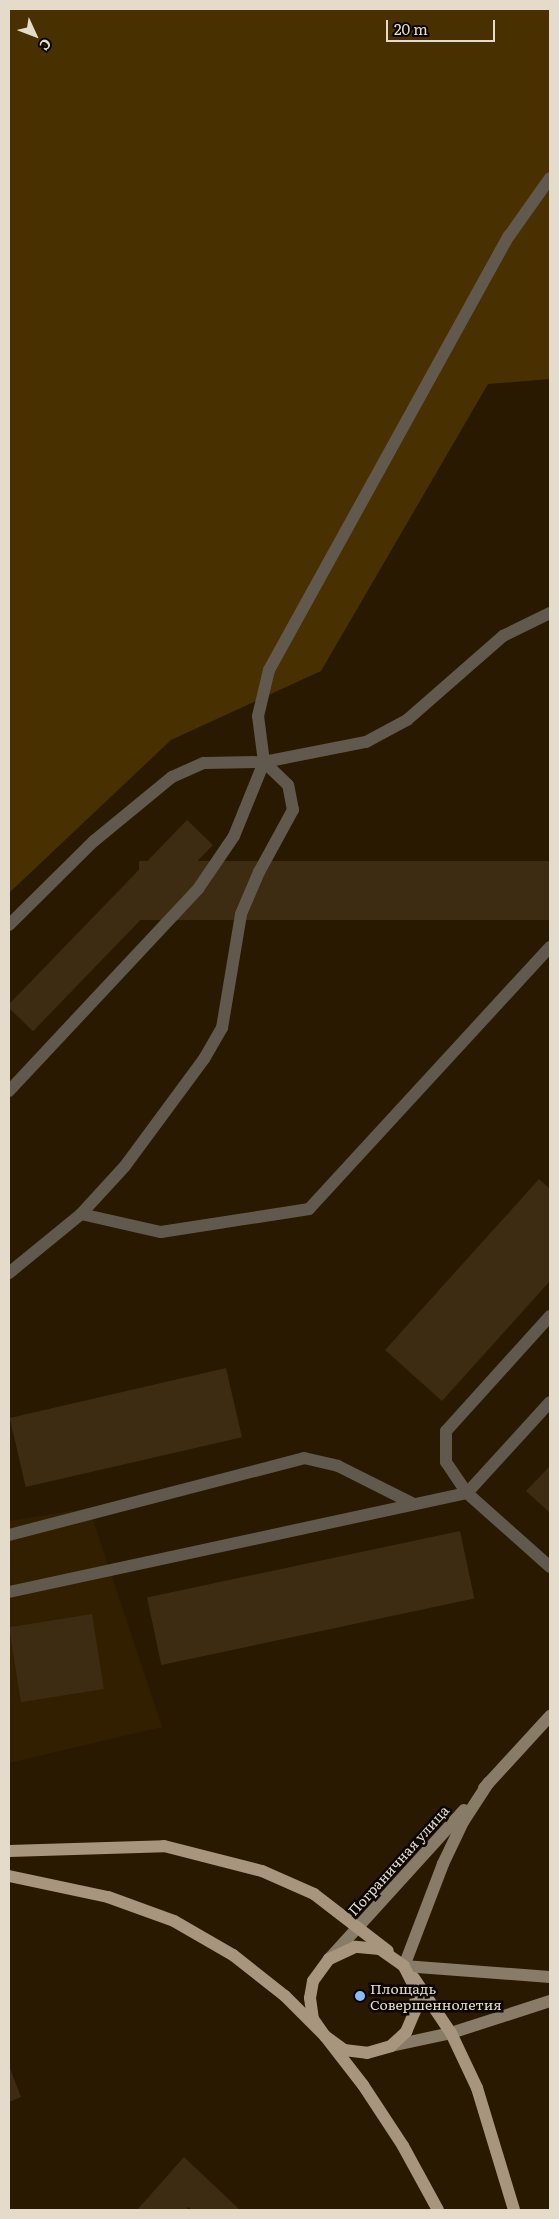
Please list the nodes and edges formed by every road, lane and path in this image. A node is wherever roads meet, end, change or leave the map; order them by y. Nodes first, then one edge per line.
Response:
1 (550, 178) edge
2 (550, 613) edge
3 (264, 762) junction
4 (9, 924) edge
5 (550, 947) edge
6 (9, 1091) edge
7 (81, 1214) junction
8 (9, 1273) edge
9 (550, 1316) edge
10 (550, 1402) edge
11 (467, 1493) junction
12 (414, 1504) junction
13 (9, 1535) edge
14 (550, 1567) edge
15 (9, 1592) edge
16 (550, 1716) edge
17 (490, 1782) junction
18 (9, 1851) edge
19 (9, 1876) edge
20 (359, 1926) junction
21 (329, 1959) junction
22 (404, 1966) junction
23 (550, 1977) edge
24 (550, 2001) edge
25 (451, 2032) junction
26 (325, 2036) junction
27 (391, 2046) junction
28 (438, 2210) edge
29 (514, 2210) edge

1 - 3 street
2 - 3 street
3 - 4 street
3 - 6 street
3 - 7 street
5 - 7 street
7 - 8 street
9 - 11 street
10 - 11 street
11 - 12 street
11 - 14 street
12 - 13 street
12 - 15 street
16 - 17 main road, Пограничная улица
17 - 20 main road, Пограничная улица
17 - 22 main road, Пограничная улица
18 - 20 main road
19 - 26 main road
20 - 21 main road, Пограничная улица
20 - 22 main road
21 - 22 main road
21 - 26 main road
22 - 23 main road
22 - 25 main road
22 - 27 main road
24 - 25 main road
25 - 27 main road
25 - 29 main road
26 - 27 main road
26 - 28 main road

